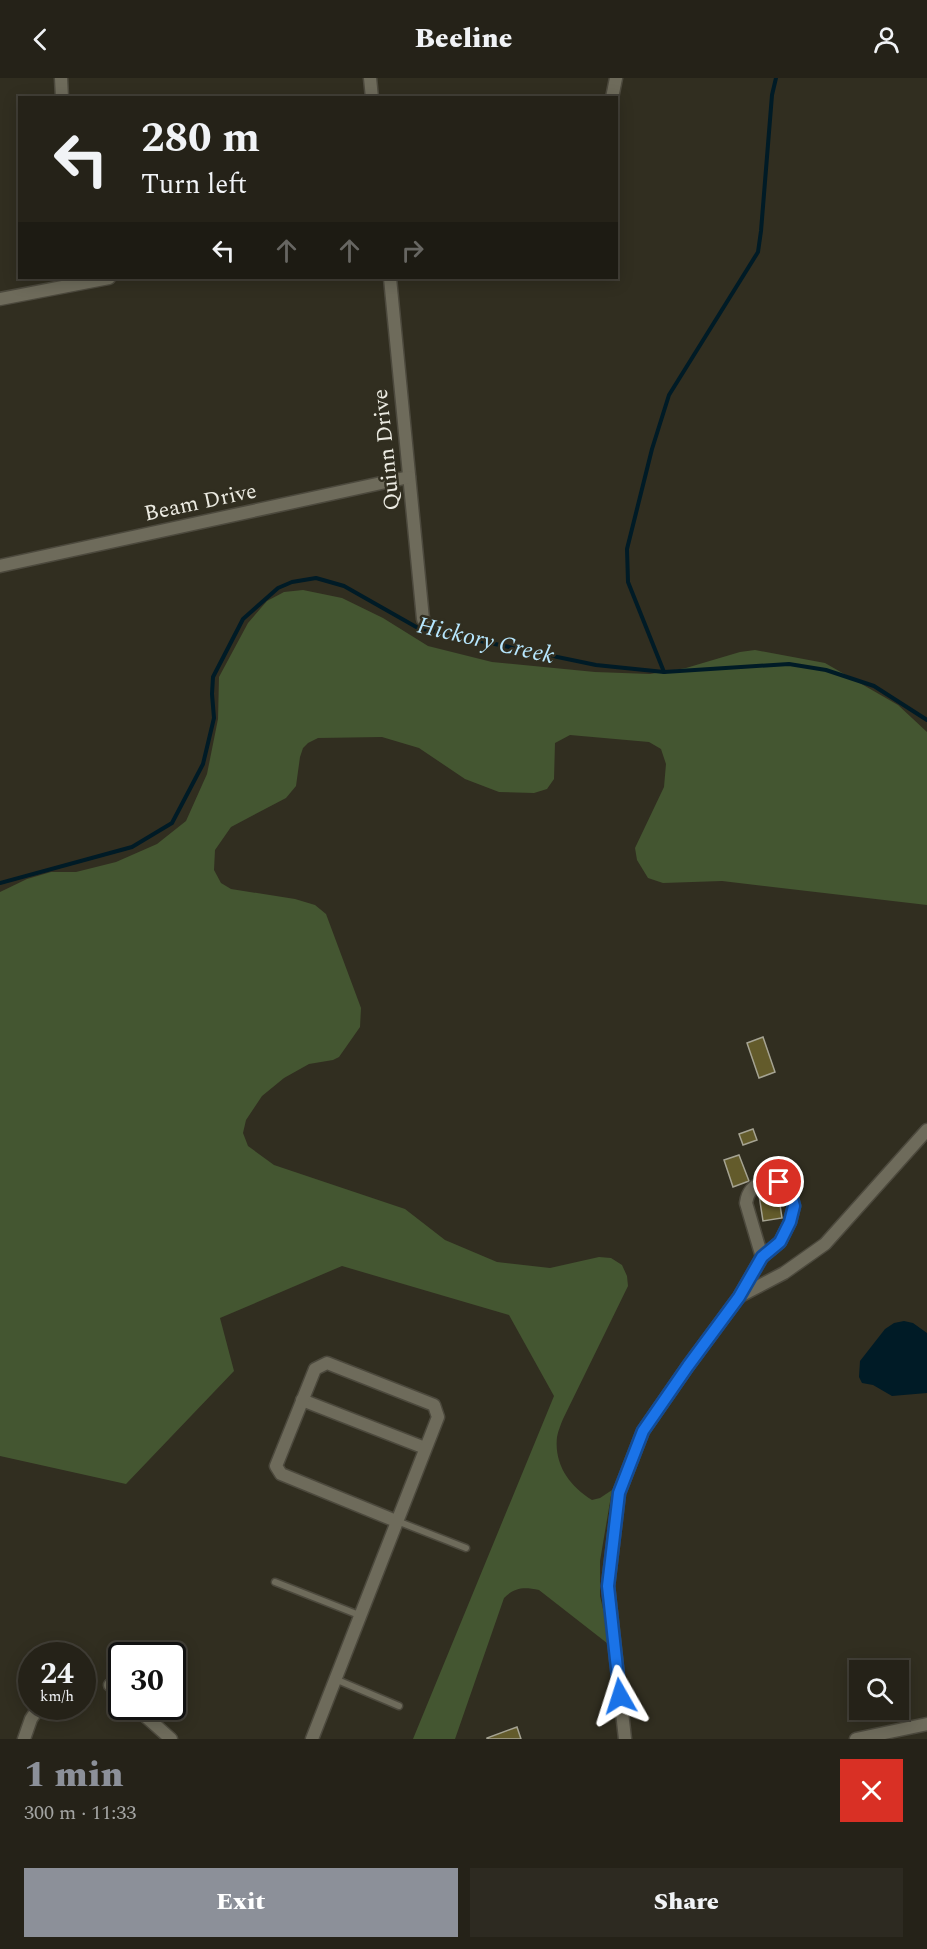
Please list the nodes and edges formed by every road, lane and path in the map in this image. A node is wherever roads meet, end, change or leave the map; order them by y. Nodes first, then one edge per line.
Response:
1 (61, 78) edge
2 (370, 78) edge
3 (616, 78) edge
4 (62, 96) edge
5 (372, 96) edge
6 (612, 96) edge
7 (100, 279) edge
8 (390, 279) edge
9 (82, 281) edge
10 (0, 299) edge
11 (409, 477) junction
12 (0, 566) edge
13 (423, 620) dead end
14 (927, 1130) edge
15 (762, 1257) junction
16 (739, 1297) junction
17 (302, 1400) junction
18 (425, 1448) junction
19 (396, 1521) junction
20 (466, 1548) dead end
21 (275, 1582) dead end
22 (359, 1615) junction
23 (334, 1679) junction
24 (399, 1706) dead end
25 (31, 1720) edge
26 (150, 1720) edge
27 (927, 1724) edge
28 (24, 1739) edge
29 (171, 1739) edge
30 (312, 1739) edge
31 (625, 1739) edge
32 (856, 1739) edge

1 - 4 street
2 - 5 street
3 - 6 street
7 - 9 street
8 - 11 street, Quinn Drive
9 - 10 street
11 - 12 street, Beam Drive
11 - 13 street, Quinn Drive
14 - 16 street
15 - 15 street
15 - 16 street
16 - 31 street
17 - 18 street
17 - 18 street
17 - 19 street
18 - 19 street
19 - 20 lane
19 - 22 street
21 - 22 lane
22 - 23 street
23 - 24 lane
23 - 30 street
25 - 28 street
26 - 29 street
27 - 32 street

